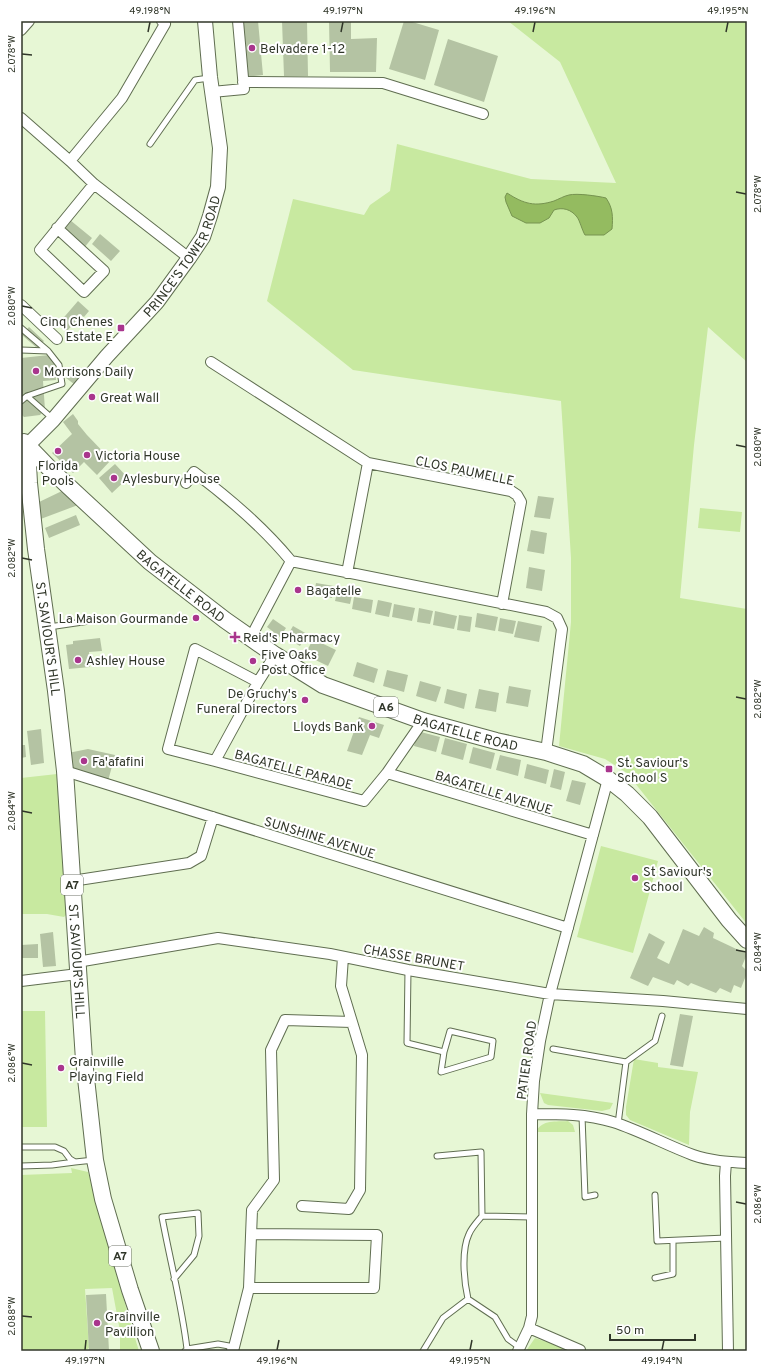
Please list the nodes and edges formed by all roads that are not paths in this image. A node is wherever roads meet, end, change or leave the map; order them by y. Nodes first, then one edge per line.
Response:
1 (29, 21) edge
2 (162, 21) edge
3 (204, 21) edge
4 (238, 21) edge
5 (21, 30) edge
6 (210, 77) junction
7 (243, 82) junction
8 (212, 92) junction
9 (482, 114) dead end
10 (21, 118) edge
11 (150, 144) dead end
12 (70, 161) junction
13 (94, 184) junction
14 (57, 228) junction
15 (189, 258) junction
16 (21, 306) edge
17 (21, 328) edge
18 (57, 339) dead end
19 (21, 350) edge
20 (48, 351) junction
21 (211, 362) dead end
22 (27, 396) junction
23 (21, 401) edge
24 (53, 420) junction
25 (23, 445) edge
26 (368, 463) junction
27 (52, 471) junction
28 (186, 483) dead end
29 (29, 486) junction
30 (291, 561) junction
31 (347, 573) junction
32 (502, 604) junction
33 (96, 620) dead end
34 (47, 627) junction
35 (251, 638) junction
36 (275, 655) junction
37 (258, 682) junction
38 (423, 721) junction
39 (546, 752) junction
40 (214, 761) junction
41 (65, 772) junction
42 (387, 773) junction
43 (608, 779) junction
44 (213, 817) junction
45 (593, 835) junction
46 (72, 881) junction
47 (568, 928) junction
48 (747, 940) edge
49 (343, 957) junction
50 (78, 968) junction
51 (408, 970) junction
52 (21, 981) edge
53 (550, 994) junction
54 (747, 1010) edge
55 (662, 1016) dead end
56 (352, 1022) junction
57 (553, 1049) dead end
58 (444, 1052) junction
59 (626, 1062) junction
60 (532, 1114) junction
61 (582, 1115) junction
62 (618, 1124) junction
63 (21, 1147) edge
64 (437, 1156) dead end
65 (95, 1160) junction
66 (75, 1162) junction
67 (726, 1162) junction
68 (747, 1163) edge
69 (21, 1166) edge
70 (595, 1195) dead end
71 (655, 1195) dead end
72 (302, 1206) dead end
73 (482, 1216) junction
74 (532, 1217) junction
75 (251, 1234) junction
76 (726, 1238) junction
77 (673, 1241) junction
78 (655, 1278) dead end
79 (174, 1279) junction
80 (249, 1288) junction
81 (468, 1299) junction
82 (529, 1328) junction
83 (519, 1349) edge
84 (186, 1350) edge
85 (151, 1351) edge
86 (230, 1351) edge
87 (233, 1351) edge
88 (423, 1351) edge
89 (580, 1351) edge
90 (728, 1351) edge

1 - 5 street
2 - 12 street
3 - 6 main road, PRINCE'S TOWER ROAD
4 - 7 street
6 - 8 main road, PRINCE'S TOWER ROAD
6 - 11 lane
7 - 8 street
7 - 9 street
8 - 15 main road, PRINCE'S TOWER ROAD
10 - 12 street
12 - 13 street
13 - 14 street
13 - 15 street
14 - 14 street
15 - 24 main road, PRINCE'S TOWER ROAD
16 - 18 street
17 - 20 lane
19 - 20 lane
20 - 22 lane
21 - 26 street, CLOS PAUMELLE
22 - 23 lane
22 - 24 lane
24 - 25 main road, PRINCE'S TOWER ROAD
25 - 27 main road, BAGATELLE ROAD / A6
25 - 29 main road, ST. SAVIOUR'S HILL / A7
26 - 31 street
26 - 32 street, CLOS PAUMELLE
27 - 29 main road
27 - 35 main road, BAGATELLE ROAD / A6
28 - 30 street
29 - 34 main road, ST. SAVIOUR'S HILL / A7
30 - 31 street
30 - 35 street
31 - 32 street
32 - 39 street
33 - 34 lane
34 - 41 main road, ST. SAVIOUR'S HILL / A7
35 - 36 main road, BAGATELLE ROAD / A6
36 - 37 street, BAGATELLE PARADE
36 - 38 main road, BAGATELLE ROAD / A6
37 - 40 street, BAGATELLE PARADE
37 - 40 street, BAGATELLE PARADE
38 - 39 main road, BAGATELLE ROAD / A6
38 - 42 street, BAGATELLE PARADE
39 - 43 main road, BAGATELLE ROAD / A6
40 - 42 street, BAGATELLE PARADE
41 - 44 street, SUNSHINE AVENUE
41 - 46 main road, ST. SAVIOUR'S HILL / A7
42 - 45 street, BAGATELLE AVENUE
43 - 45 street, PATIER ROAD
43 - 48 main road, BAGATELLE ROAD / A6
44 - 46 street
44 - 47 street, SUNSHINE AVENUE
45 - 47 street, PATIER ROAD
46 - 50 main road, ST. SAVIOUR'S HILL / A7
47 - 53 street, PATIER ROAD
49 - 50 street, CHASSE BRUNET
49 - 51 street, CHASSE BRUNET
49 - 56 street
50 - 52 street, CHASSE BRUNET
50 - 65 main road, ST. SAVIOUR'S HILL / A7
51 - 53 street, CHASSE BRUNET
51 - 58 lane
53 - 54 street, CHASSE BRUNET
53 - 60 street, PATIER ROAD
55 - 59 lane
56 - 72 street
56 - 75 street
57 - 59 lane
58 - 58 lane
59 - 62 lane
60 - 61 street
60 - 74 street, PATIER ROAD
61 - 62 street
61 - 70 lane
62 - 67 street
63 - 66 lane
64 - 73 lane
65 - 66 lane
65 - 85 main road, ST. SAVIOUR'S HILL / A7
66 - 69 lane
67 - 68 street
67 - 76 street
71 - 77 lane
73 - 74 lane
73 - 81 lane
74 - 82 street, PATIER ROAD
75 - 80 street
75 - 80 street
76 - 77 lane
76 - 90 street
77 - 78 lane
79 - 79 lane
79 - 84 lane
80 - 87 street
81 - 83 lane
81 - 88 lane
82 - 83 street, PATIER ROAD
82 - 89 street
84 - 86 lane

